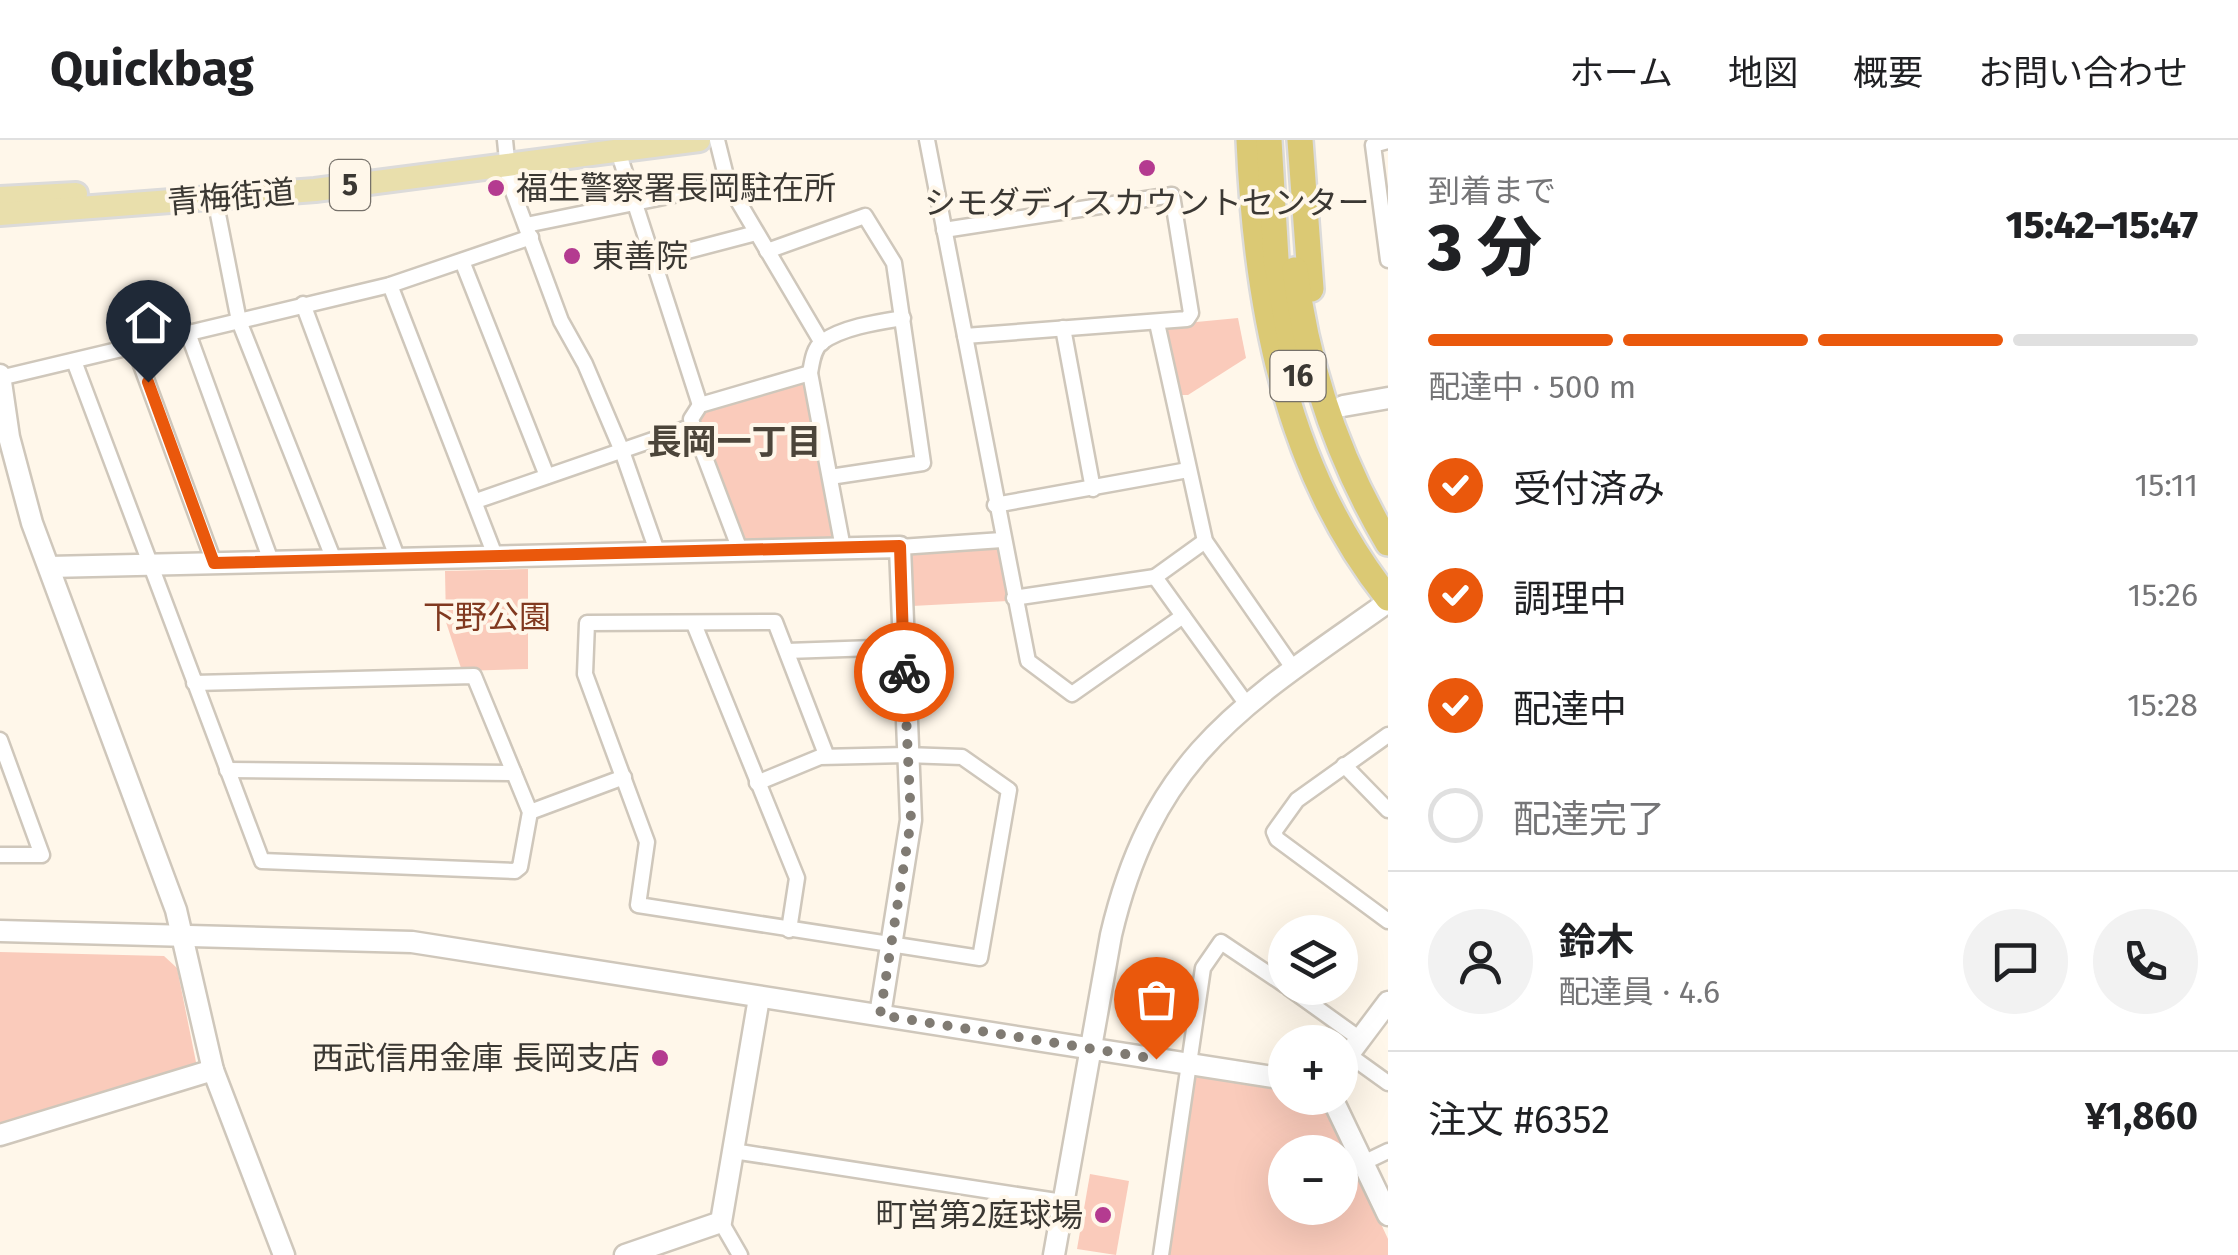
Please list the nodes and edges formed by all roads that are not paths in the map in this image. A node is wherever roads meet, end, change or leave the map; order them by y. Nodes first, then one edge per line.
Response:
1 (594, 140) edge
2 (699, 140) edge
3 (717, 140) edge
4 (927, 140) edge
5 (1249, 140) edge
6 (1269, 140) edge
7 (1285, 140) edge
8 (1300, 140) edge
9 (1388, 141) edge
10 (618, 151) junction
11 (505, 154) edge
12 (728, 184) junction
13 (0, 198) edge
14 (215, 199) junction
15 (634, 200) junction
16 (0, 214) edge
17 (944, 230) junction
18 (528, 231) junction
19 (756, 234) junction
20 (1386, 236) edge
21 (766, 252) junction
22 (462, 260) junction
23 (653, 260) junction
24 (1388, 260) edge
25 (390, 285) junction
26 (302, 304) junction
27 (903, 318) junction
28 (239, 320) junction
29 (1156, 324) junction
30 (1063, 328) junction
31 (188, 333) junction
32 (965, 336) junction
33 (822, 342) junction
34 (134, 346) junction
35 (74, 361) junction
36 (810, 374) junction
37 (0, 377) edge
38 (1388, 398) edge
39 (700, 405) junction
40 (1342, 406) junction
41 (693, 426) junction
42 (622, 451) junction
43 (1188, 470) junction
44 (547, 476) junction
45 (830, 478) junction
46 (1093, 489) junction
47 (476, 501) junction
48 (995, 505) junction
49 (1388, 518) edge
50 (1002, 540) junction
51 (1205, 541) junction
52 (1388, 543) edge
53 (900, 546) junction
54 (843, 548) junction
55 (740, 550) junction
56 (658, 554) junction
57 (398, 557) junction
58 (496, 558) junction
59 (334, 560) junction
60 (272, 561) junction
61 (214, 563) junction
62 (149, 564) junction
63 (49, 567) junction
64 (1155, 577) junction
65 (1014, 598) junction
66 (1388, 598) edge
67 (1183, 616) junction
68 (694, 624) junction
69 (903, 647) junction
70 (787, 651) junction
71 (1294, 668) junction
72 (194, 682) junction
73 (1245, 702) junction
74 (1388, 735) edge
75 (0, 740) edge
76 (906, 755) junction
77 (828, 757) junction
78 (1344, 765) junction
79 (227, 770) junction
80 (514, 773) junction
81 (624, 777) junction
82 (757, 783) junction
83 (1388, 810) edge
84 (530, 812) junction
85 (0, 855) edge
86 (1388, 921) edge
87 (789, 930) junction
88 (0, 931) edge
89 (184, 935) junction
90 (888, 945) junction
91 (1268, 972) edge
92 (759, 998) junction
93 (1388, 1002) edge
94 (1305, 1005) edge
95 (880, 1015) junction
96 (1323, 1025) edge
97 (1358, 1043) edge
98 (1090, 1048) junction
99 (1358, 1060) edge
100 (1188, 1064) junction
101 (213, 1070) junction
102 (1268, 1076) edge
103 (1388, 1083) edge
104 (1340, 1115) edge
105 (0, 1134) edge
106 (733, 1151) junction
107 (1388, 1152) edge
108 (1363, 1163) junction
109 (1063, 1202) junction
110 (1388, 1215) edge
111 (721, 1222) junction
112 (284, 1255) edge
113 (625, 1255) edge
114 (740, 1255) edge
115 (1054, 1255) edge
116 (1160, 1255) edge

1 - 11 main road, 青梅街道 / 5
2 - 10 main road, 青梅街道 / 5
3 - 12 street
4 - 17 street
5 - 66 highway
6 - 66 highway, 16
7 - 52 highway, 16
8 - 40 highway
9 - 20 street
10 - 11 main road, 青梅街道 / 5
10 - 15 street
11 - 13 main road, 青梅街道 / 5
11 - 14 main road, 青梅街道 / 5
11 - 18 street
12 - 15 street
12 - 19 street
14 - 16 main road, 青梅街道 / 5
14 - 28 street
15 - 18 street
15 - 23 street
17 - 29 street
17 - 32 street
18 - 22 street
18 - 42 street
19 - 21 street
19 - 23 street
20 - 24 street
21 - 27 street
21 - 33 street
22 - 25 street
22 - 44 street
23 - 39 street
25 - 26 street
25 - 47 street
26 - 28 street
26 - 57 street
27 - 33 street
27 - 45 street
28 - 31 street
28 - 59 street
29 - 30 street
29 - 43 street
30 - 32 street
30 - 46 street
31 - 34 street
31 - 60 street
32 - 48 street
33 - 36 street
34 - 35 street
34 - 61 street
35 - 37 street
35 - 62 street
36 - 39 street
36 - 45 street
37 - 63 street
38 - 40 street
39 - 41 street
40 - 49 highway
41 - 42 street
41 - 55 street
42 - 44 street
42 - 56 street
43 - 46 street
43 - 51 street
44 - 47 street
45 - 54 street
46 - 48 street
47 - 58 street
48 - 50 street
50 - 53 street
50 - 65 street
51 - 64 street
51 - 71 street
53 - 54 street
53 - 69 street
54 - 55 street
55 - 56 street
56 - 58 street
57 - 58 street
57 - 59 street
59 - 60 street
60 - 61 street
61 - 62 street
62 - 63 street
62 - 72 street
63 - 89 street
64 - 65 street
64 - 67 street
65 - 67 street
66 - 71 street
67 - 73 street
68 - 70 street
68 - 81 street
68 - 82 street
69 - 70 street
69 - 76 street
70 - 77 street
71 - 73 street
72 - 79 street
72 - 80 street
73 - 98 street
74 - 78 street
75 - 85 street
76 - 77 street
76 - 90 street
76 - 90 street
77 - 82 street
78 - 83 street
78 - 86 street
79 - 80 street
79 - 84 street
80 - 84 street
81 - 84 street
81 - 87 street
82 - 87 street
87 - 90 street
88 - 89 street
89 - 92 street
89 - 101 street
90 - 95 street
91 - 100 street
92 - 95 street
92 - 106 street
93 - 97 street
94 - 96 street
95 - 98 street
98 - 100 street
98 - 109 street
99 - 103 street
100 - 102 street
100 - 116 street
101 - 105 street
101 - 112 street
104 - 108 street
106 - 109 street
106 - 111 street
107 - 108 street
108 - 110 street
109 - 115 street
111 - 113 street
111 - 114 street

